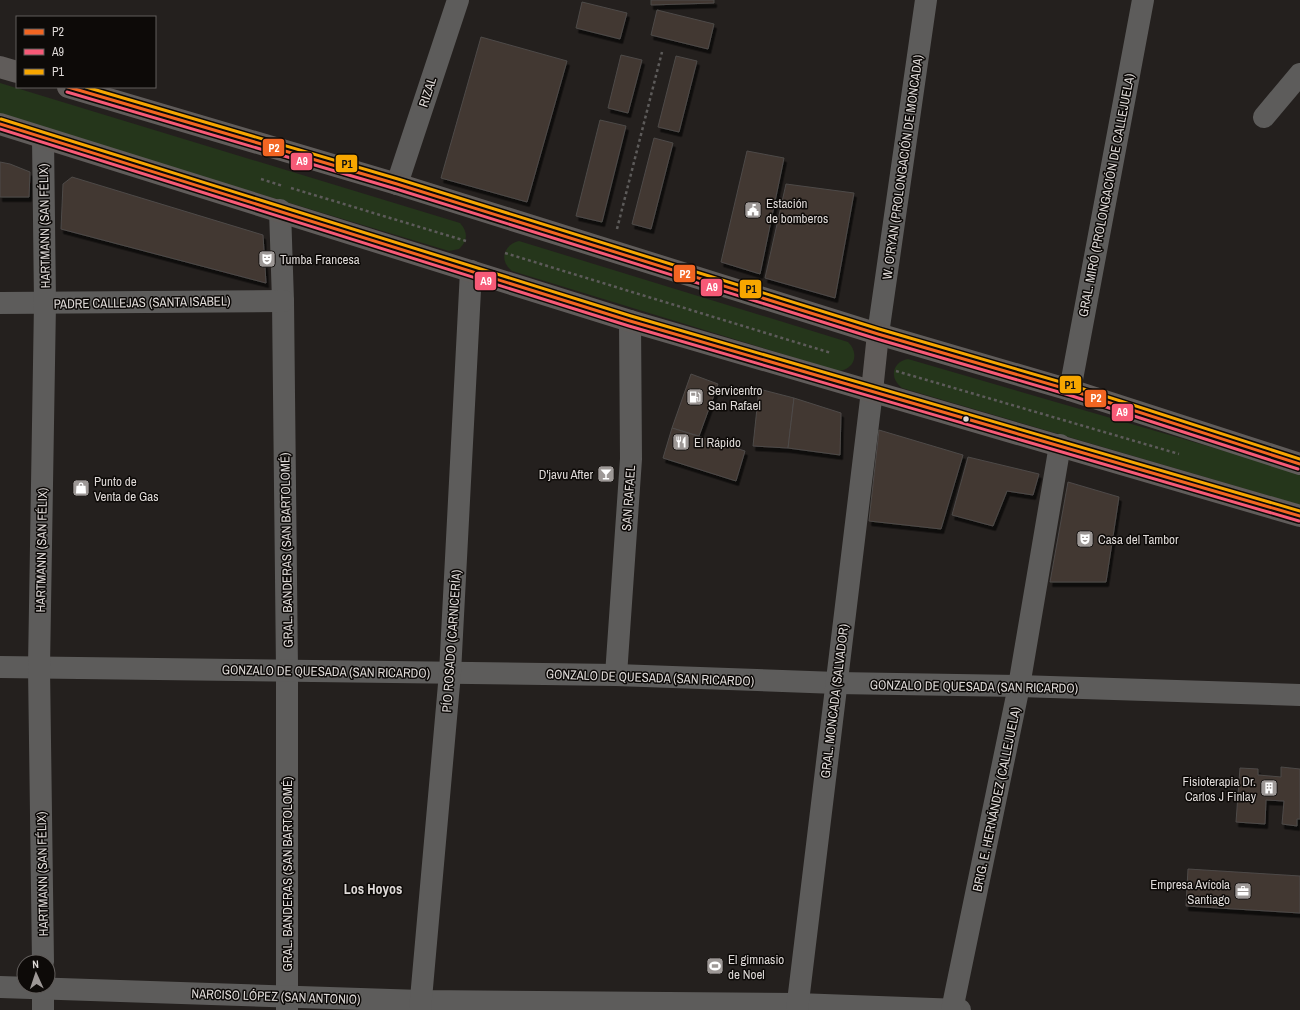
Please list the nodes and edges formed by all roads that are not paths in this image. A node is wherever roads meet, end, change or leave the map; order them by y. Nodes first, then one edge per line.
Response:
1 (458, 0) edge
2 (926, 0) edge
3 (1143, 0) edge
4 (0, 67) edge
5 (16, 72) edge
6 (1300, 74) edge
7 (71, 88) edge
8 (1264, 117) dead end
9 (0, 124) edge
10 (43, 138) junction
11 (397, 184) junction
12 (280, 210) junction
13 (471, 271) junction
14 (283, 301) junction
15 (0, 303) edge
16 (45, 303) junction
17 (630, 320) junction
18 (878, 334) junction
19 (1070, 390) junction
20 (872, 391) junction
21 (1060, 445) junction
22 (1300, 464) edge
23 (1300, 516) edge
24 (0, 667) edge
25 (40, 667) junction
26 (287, 670) junction
27 (450, 673) junction
28 (616, 675) junction
29 (837, 683) junction
30 (1019, 686) junction
31 (1300, 695) edge
32 (43, 954) edge
33 (0, 987) edge
34 (43, 995) edge
35 (286, 1003) edge
36 (421, 1005) edge
37 (629, 1006) edge
38 (797, 1007) edge
39 (952, 1010) edge
40 (960, 1010) edge

1 - 11 street, RIZAL
2 - 18 street, W. O'RYAN (PROLONGACIÓN DE MONCADA)
3 - 19 street, GRAL. MIRÓ (PROLONGACIÓN DE CALLEJUELA)
4 - 5 main road
6 - 8 street
7 - 11 main road
9 - 10 main road
10 - 12 main road
10 - 16 street, HARTMANN (SAN FÉLIX)
11 - 18 main road
12 - 13 main road
12 - 14 street, GRAL. BANDERAS (SAN BARTOLOMÉ)
13 - 17 main road
13 - 27 street, PÍO ROSADO (CARNICERÍA)
14 - 16 street, PADRE CALLEJAS (SANTA ISABEL)
14 - 26 street, GRAL. BANDERAS (SAN BARTOLOMÉ)
15 - 16 street, PADRE CALLEJAS (SANTA ISABEL)
16 - 25 street, HARTMANN (SAN FÉLIX)
17 - 20 main road
17 - 28 street, SAN RAFAEL
18 - 19 main road
18 - 20 main road
19 - 22 main road
20 - 21 main road
20 - 29 street, GRAL. MONCADA (SALVADOR)
21 - 23 main road
21 - 30 street, BRIG. E. HERNÁNDEZ (CALLEJUELA)
24 - 25 street, GONZALO DE QUESADA (SAN RICARDO)
25 - 26 street, GONZALO DE QUESADA (SAN RICARDO)
25 - 32 street, HARTMANN (SAN FÉLIX)
26 - 27 street, GONZALO DE QUESADA (SAN RICARDO)
26 - 35 street, GRAL. BANDERAS (SAN BARTOLOMÉ)
27 - 28 street, GONZALO DE QUESADA (SAN RICARDO)
27 - 36 street, PÍO ROSADO (CARNICERÍA)
28 - 29 street, GONZALO DE QUESADA (SAN RICARDO)
29 - 30 street, GONZALO DE QUESADA (SAN RICARDO)
29 - 38 street, GRAL. MONCADA (SALVADOR)
30 - 31 street, GONZALO DE QUESADA (SAN RICARDO)
30 - 39 street, BRIG. E. HERNÁNDEZ (CALLEJUELA)
33 - 34 street, NARCISO LÓPEZ (SAN ANTONIO)
34 - 35 street, NARCISO LÓPEZ (SAN ANTONIO)
35 - 36 street, NARCISO LÓPEZ (SAN ANTONIO)
36 - 37 street, NARCISO LÓPEZ (SAN ANTONIO)
37 - 38 street, NARCISO LÓPEZ (SAN ANTONIO)
38 - 39 street, NARCISO LÓPEZ (SAN ANTONIO)
39 - 40 street, NARCISO LÓPEZ (SAN ANTONIO)

